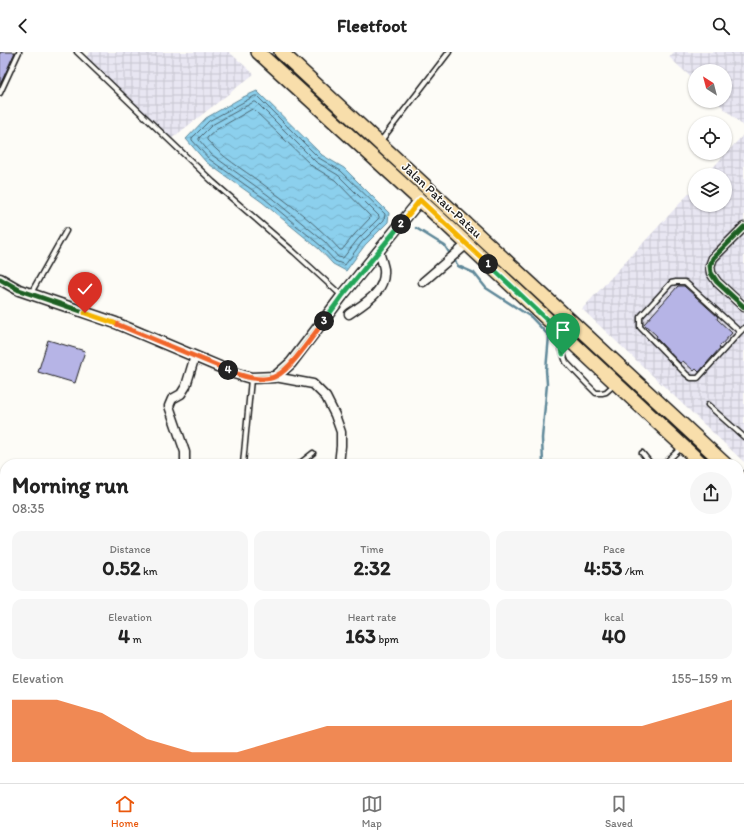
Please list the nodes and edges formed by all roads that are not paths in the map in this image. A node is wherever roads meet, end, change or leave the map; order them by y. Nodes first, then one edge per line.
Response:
1 (19, 52) edge
2 (78, 52) edge
3 (258, 52) edge
4 (280, 52) edge
5 (449, 52) edge
6 (0, 93) edge
7 (380, 142) junction
8 (420, 200) junction
9 (744, 227) edge
10 (66, 231) dead end
11 (467, 244) junction
12 (379, 250) junction
13 (0, 279) edge
14 (423, 282) dead end
15 (30, 294) junction
16 (342, 296) junction
17 (744, 307) edge
18 (349, 314) dead end
19 (744, 328) edge
20 (740, 332) junction
21 (564, 336) junction
22 (195, 356) junction
23 (275, 377) junction
24 (251, 378) junction
25 (615, 383) junction
26 (708, 405) dead end
27 (744, 437) edge
28 (683, 446) junction
29 (313, 453) dead end
30 (642, 453) dead end
31 (185, 459) edge
32 (243, 459) edge
33 (305, 459) edge
34 (340, 459) edge
35 (647, 459) edge
36 (669, 459) edge
37 (697, 459) edge
38 (720, 459) edge

1 - 6 lane
2 - 16 lane
3 - 8 main road, Jalan Patau-Patau
4 - 7 main road, Jalan Patau-Patau
5 - 7 lane
7 - 38 main road, Jalan Patau-Patau
8 - 11 main road, Jalan Patau-Patau
8 - 12 street
9 - 17 street
10 - 15 lane
11 - 14 street
11 - 21 main road, Jalan Patau-Patau
12 - 16 street
12 - 18 street
13 - 15 street
15 - 22 street
16 - 23 street
19 - 20 lane
20 - 20 lane
21 - 25 main road, Jalan Patau-Patau
21 - 25 lane
22 - 24 street
22 - 31 street
23 - 24 street
23 - 34 street
24 - 32 lane
25 - 28 main road, Jalan Patau-Patau
26 - 27 lane
28 - 36 lane
28 - 37 main road, Jalan Patau-Patau
29 - 33 lane
30 - 35 lane

